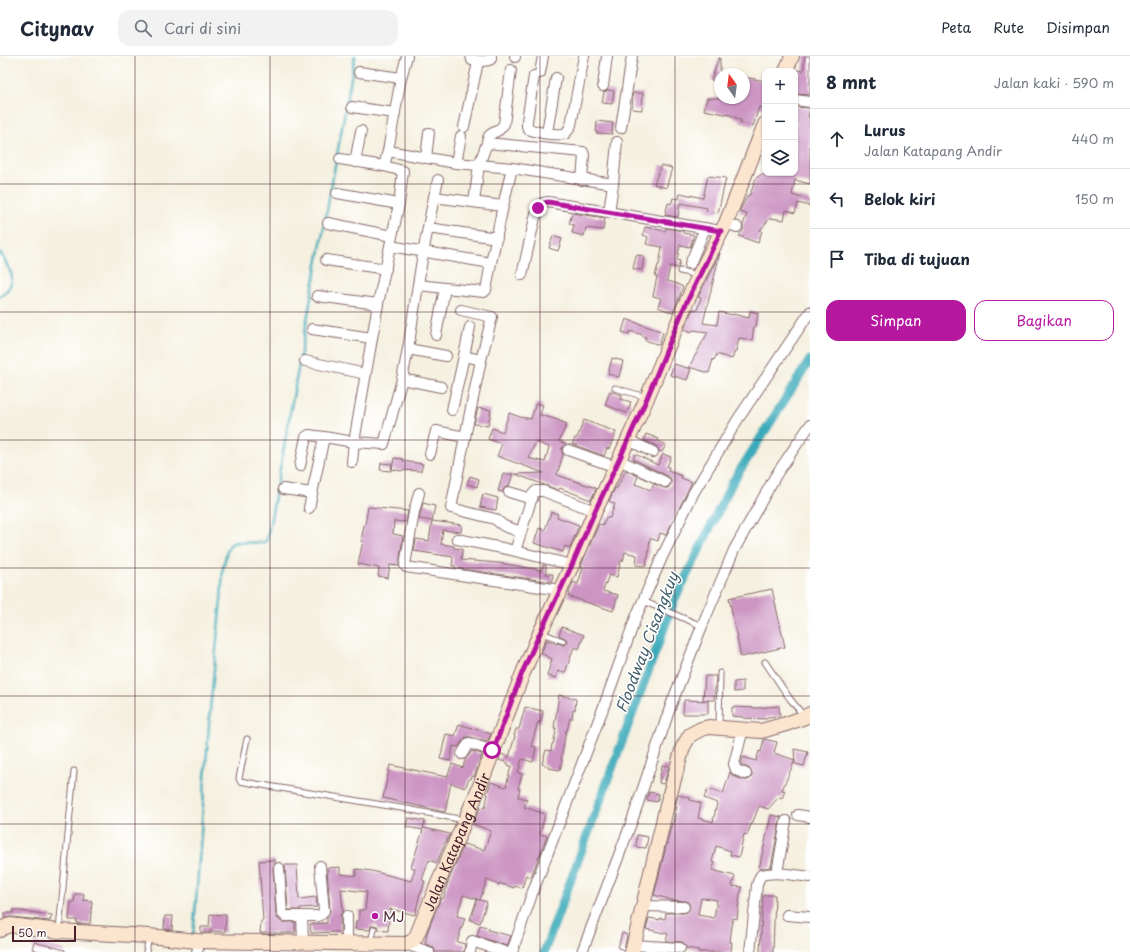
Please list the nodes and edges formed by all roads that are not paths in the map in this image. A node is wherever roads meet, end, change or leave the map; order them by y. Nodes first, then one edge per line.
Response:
1 (407, 56) edge
2 (492, 56) edge
3 (543, 56) edge
4 (584, 56) edge
5 (607, 56) edge
6 (632, 56) edge
7 (792, 56) edge
8 (475, 59) edge
9 (787, 68) edge
10 (511, 70) dead end
11 (359, 72) dead end
12 (401, 78) junction
13 (556, 78) dead end
14 (604, 86) dead end
15 (798, 100) edge
16 (810, 102) edge
17 (352, 107) dead end
18 (395, 113) junction
19 (621, 128) dead end
20 (361, 131) dead end
21 (762, 132) edge
22 (429, 133) dead end
23 (547, 133) junction
24 (618, 142) dead end
25 (487, 143) junction
26 (388, 151) junction
27 (340, 158) dead end
28 (426, 158) junction
29 (355, 162) junction
30 (456, 163) junction
31 (384, 166) junction
32 (479, 166) junction
33 (512, 168) junction
34 (438, 180) dead end
35 (582, 180) junction
36 (613, 184) junction
37 (337, 193) dead end
38 (434, 197) junction
39 (474, 202) junction
40 (399, 204) junction
41 (503, 206) junction
42 (609, 212) junction
43 (328, 223) dead end
44 (728, 227) junction
45 (428, 228) junction
46 (705, 228) junction
47 (497, 238) junction
48 (391, 241) junction
49 (423, 253) junction
50 (326, 260) dead end
51 (491, 263) junction
52 (690, 264) dead end
53 (386, 269) junction
54 (680, 271) dead end
55 (522, 275) dead end
56 (699, 275) junction
57 (418, 285) junction
58 (445, 288) junction
59 (317, 296) dead end
60 (378, 304) junction
61 (461, 310) dead end
62 (810, 312) edge
63 (470, 327) dead end
64 (312, 328) dead end
65 (436, 335) dead end
66 (372, 338) junction
67 (408, 349) junction
68 (446, 356) dead end
69 (464, 356) junction
70 (481, 360) junction
71 (305, 361) dead end
72 (366, 374) junction
73 (402, 379) junction
74 (441, 386) dead end
75 (615, 388) dead end
76 (647, 398) junction
77 (452, 410) dead end
78 (810, 425) edge
79 (324, 437) junction
80 (465, 437) junction
81 (628, 440) junction
82 (354, 442) junction
83 (568, 450) dead end
84 (653, 452) dead end
85 (430, 454) dead end
86 (352, 462) dead end
87 (618, 464) junction
88 (300, 466) dead end
89 (665, 482) dead end
90 (283, 489) dead end
91 (509, 492) dead end
92 (312, 493) junction
93 (419, 493) dead end
94 (532, 499) junction
95 (309, 508) dead end
96 (595, 511) junction
97 (521, 532) junction
98 (457, 539) dead end
99 (517, 544) dead end
100 (572, 565) junction
101 (560, 590) junction
102 (643, 601) junction
103 (702, 626) junction
104 (540, 633) junction
105 (564, 641) dead end
106 (765, 662) dead end
107 (720, 673) dead end
108 (807, 715) edge
109 (719, 728) junction
110 (743, 730) junction
111 (247, 739) dead end
112 (493, 751) junction
113 (462, 754) dead end
114 (74, 770) dead end
115 (746, 774) dead end
116 (798, 815) dead end
117 (810, 817) edge
118 (465, 820) junction
119 (786, 821) dead end
120 (320, 866) dead end
121 (279, 868) dead end
122 (778, 874) junction
123 (810, 877) edge
124 (643, 906) junction
125 (684, 907) dead end
126 (786, 915) dead end
127 (302, 916) junction
128 (347, 916) dead end
129 (810, 917) edge
130 (374, 929) dead end
131 (0, 930) edge
132 (59, 931) junction
133 (149, 936) junction
134 (303, 942) junction
135 (196, 943) edge
136 (371, 943) junction
137 (405, 944) junction
138 (348, 946) edge
139 (633, 948) edge
140 (680, 948) dead end
141 (146, 952) edge
142 (429, 952) edge
143 (470, 952) edge
144 (504, 952) edge
145 (512, 952) edge
146 (582, 952) edge
147 (750, 952) edge

1 - 12 street
2 - 8 street
3 - 23 street
4 - 23 street
5 - 14 street
6 - 19 street
7 - 9 street
8 - 30 street
10 - 25 street
11 - 12 street
12 - 18 street
13 - 23 street
15 - 16 street
17 - 18 street
18 - 26 street
20 - 29 street
21 - 44 street, Jalan Katapang Andir
22 - 28 street
24 - 36 street
25 - 32 street
25 - 35 street
26 - 28 street
26 - 31 street
27 - 29 street
28 - 30 street
29 - 31 street
30 - 32 street
31 - 40 street
32 - 33 street
32 - 39 street
33 - 35 street
33 - 41 street
34 - 38 street
35 - 36 street
36 - 42 street
37 - 40 street
38 - 39 street
38 - 45 street
39 - 41 street
40 - 48 street
41 - 47 street
42 - 46 street
42 - 55 street
43 - 48 street
44 - 46 street
44 - 56 street, Jalan Katapang Andir
45 - 47 street
45 - 49 street
46 - 52 street
47 - 51 street
48 - 49 street
48 - 53 street
49 - 51 street
49 - 57 street
50 - 53 street
51 - 58 street
53 - 60 street
54 - 56 lane
56 - 76 street, Jalan Katapang Andir
57 - 58 street
57 - 67 street
58 - 65 street
59 - 60 street
60 - 66 street
61 - 70 street
62 - 102 street
63 - 69 street
64 - 66 street
66 - 72 street
67 - 68 street
67 - 73 street
69 - 70 street
69 - 77 street
70 - 80 street
71 - 72 street
72 - 82 street
73 - 74 street
73 - 82 street
75 - 76 lane
76 - 81 street, Jalan Katapang Andir
78 - 103 street
79 - 82 street
79 - 88 street
79 - 92 street
80 - 85 street
80 - 97 street
81 - 84 street
81 - 87 street, Jalan Katapang Andir
82 - 86 street
83 - 87 street
87 - 89 street
87 - 96 street, Jalan Katapang Andir
90 - 92 street
91 - 94 street
92 - 95 street
93 - 101 street
94 - 96 street
94 - 97 street
96 - 100 street, Jalan Katapang Andir
97 - 99 street
98 - 100 street
100 - 101 street, Jalan Katapang Andir
101 - 104 street, Jalan Katapang Andir
102 - 103 lane
102 - 145 street
103 - 146 street
104 - 105 lane
104 - 112 street, Jalan Katapang Andir
106 - 108 lane
107 - 109 lane
108 - 110 street
109 - 110 street
109 - 124 street
110 - 115 street
111 - 118 lane
112 - 113 street
112 - 118 street, Jalan Katapang Andir
114 - 132 lane
116 - 117 street
118 - 137 street, Jalan Katapang Andir
119 - 122 street
120 - 127 street
121 - 127 street
122 - 123 street
122 - 147 street
124 - 125 street
124 - 139 street
126 - 129 street
127 - 134 street
128 - 138 street
130 - 136 lane
131 - 132 street
132 - 133 street
133 - 135 street
133 - 141 lane
134 - 135 street
134 - 138 street
136 - 137 street
136 - 138 street
137 - 142 street
139 - 140 street
143 - 144 street

